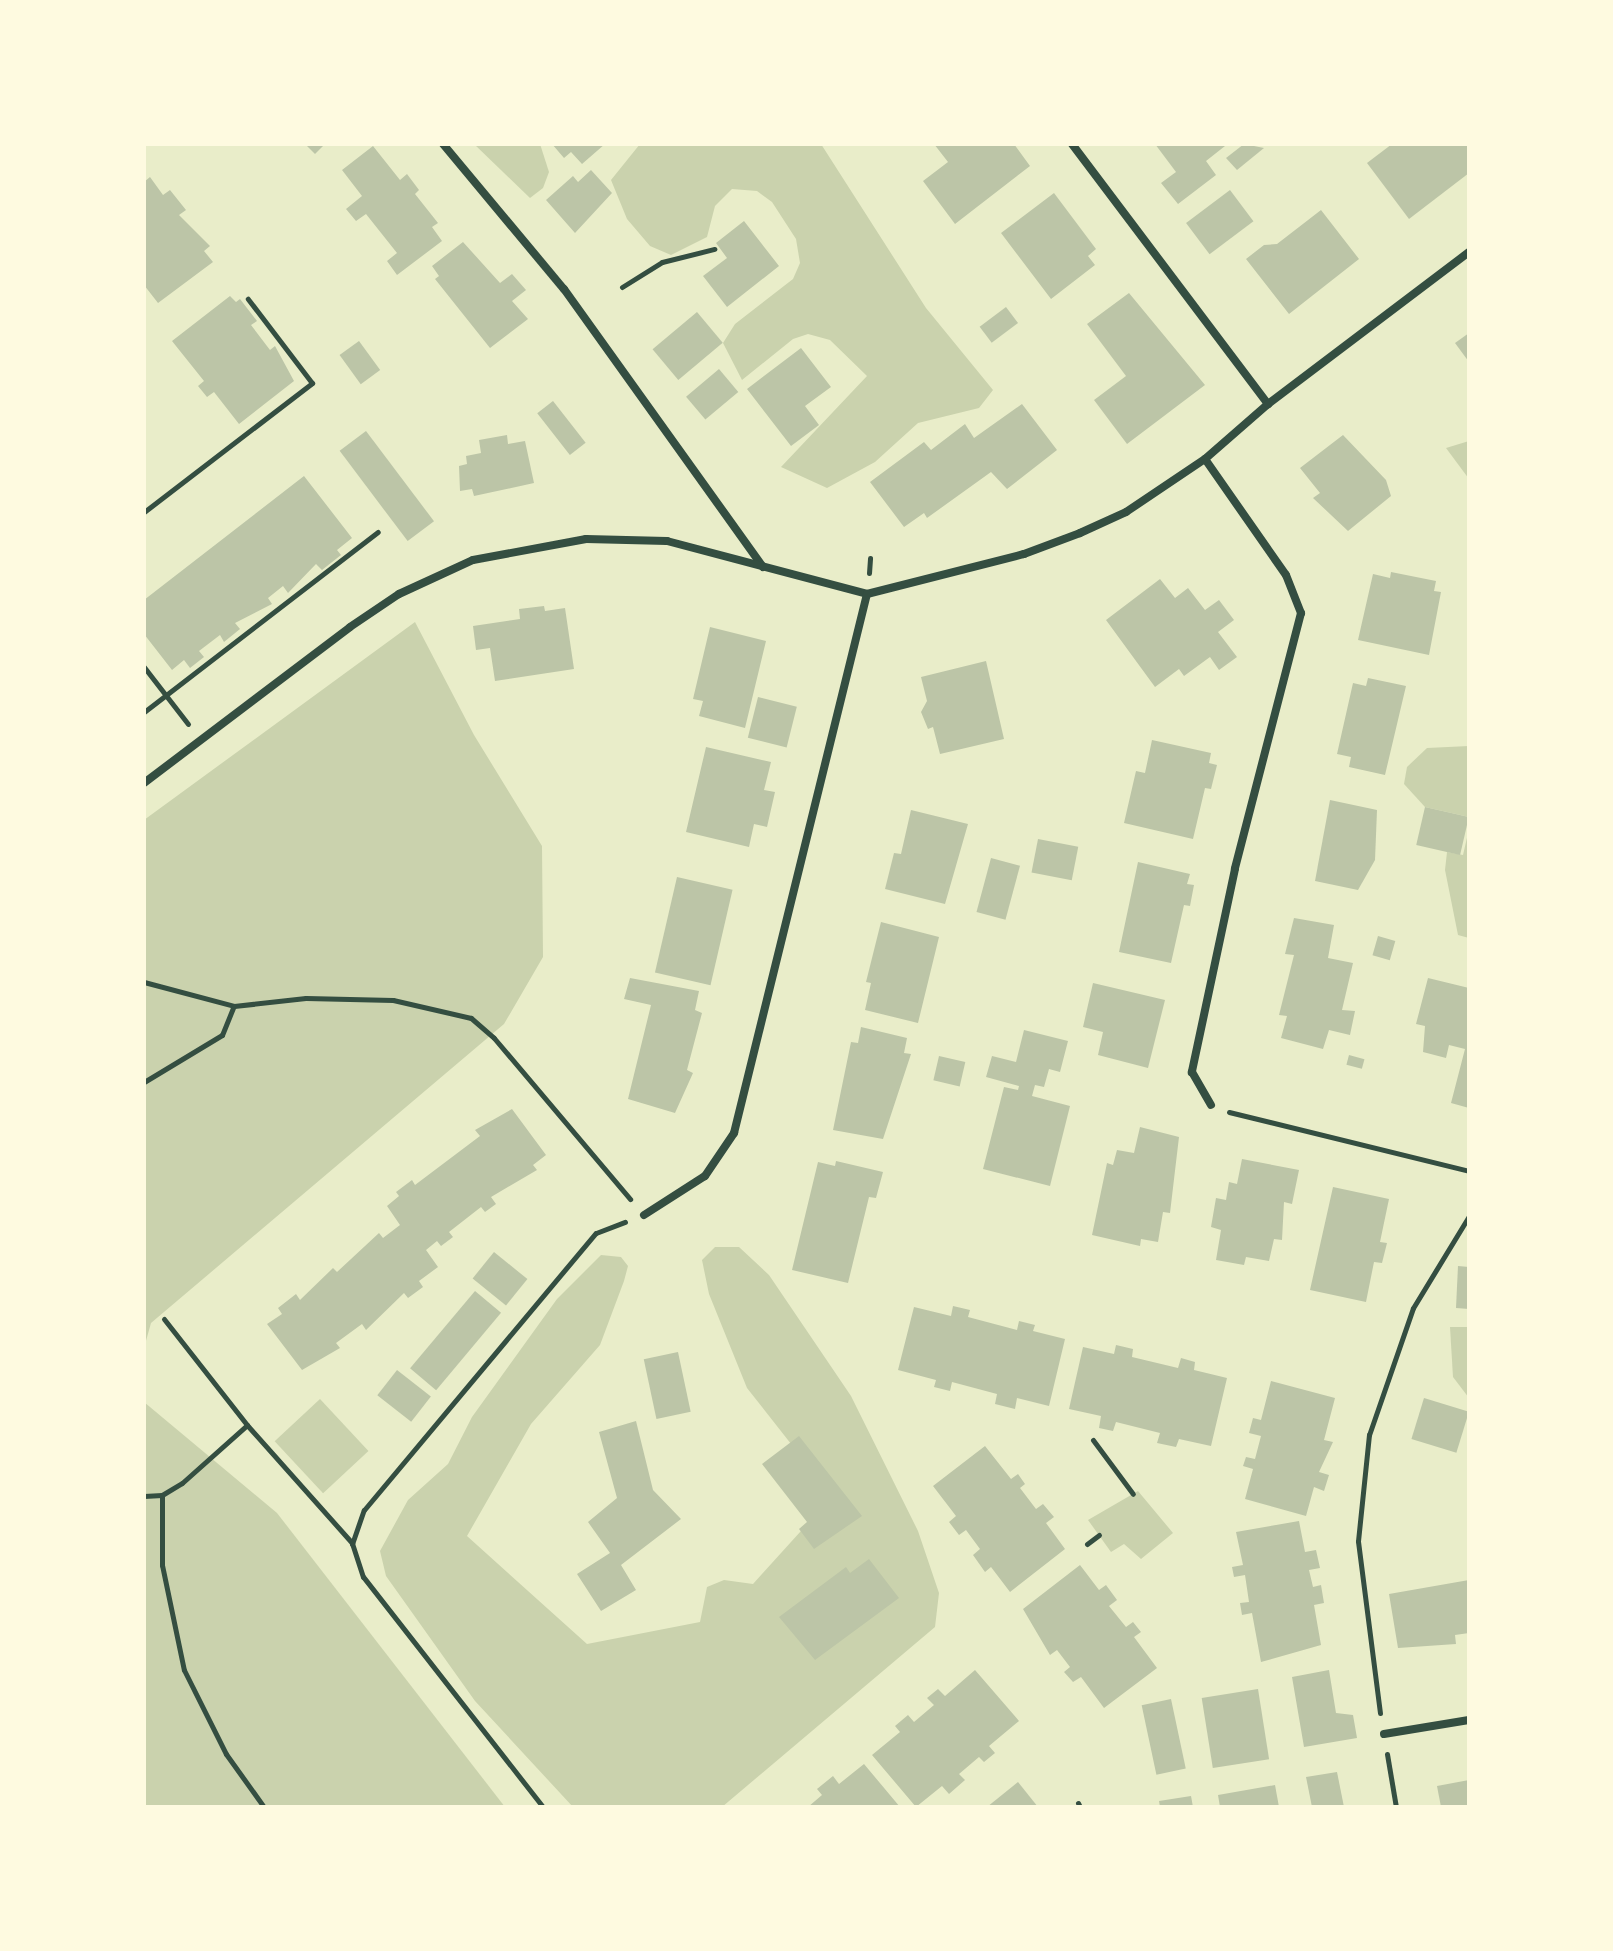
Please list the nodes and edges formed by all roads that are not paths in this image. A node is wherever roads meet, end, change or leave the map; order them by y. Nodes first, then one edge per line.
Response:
1 (443, 144) edge
2 (1072, 144) edge
3 (1469, 252) edge
4 (1268, 404) junction
5 (1205, 459) junction
6 (764, 567) junction
7 (867, 594) junction
8 (144, 783) edge
9 (1211, 1105) road end
10 (644, 1215) road end
11 (1469, 1720) edge
12 (1384, 1734) road end

1 - 6 street
2 - 4 street
3 - 4 street
4 - 5 street
5 - 7 street
5 - 9 street
6 - 7 street
6 - 8 street
7 - 10 street
11 - 12 street

